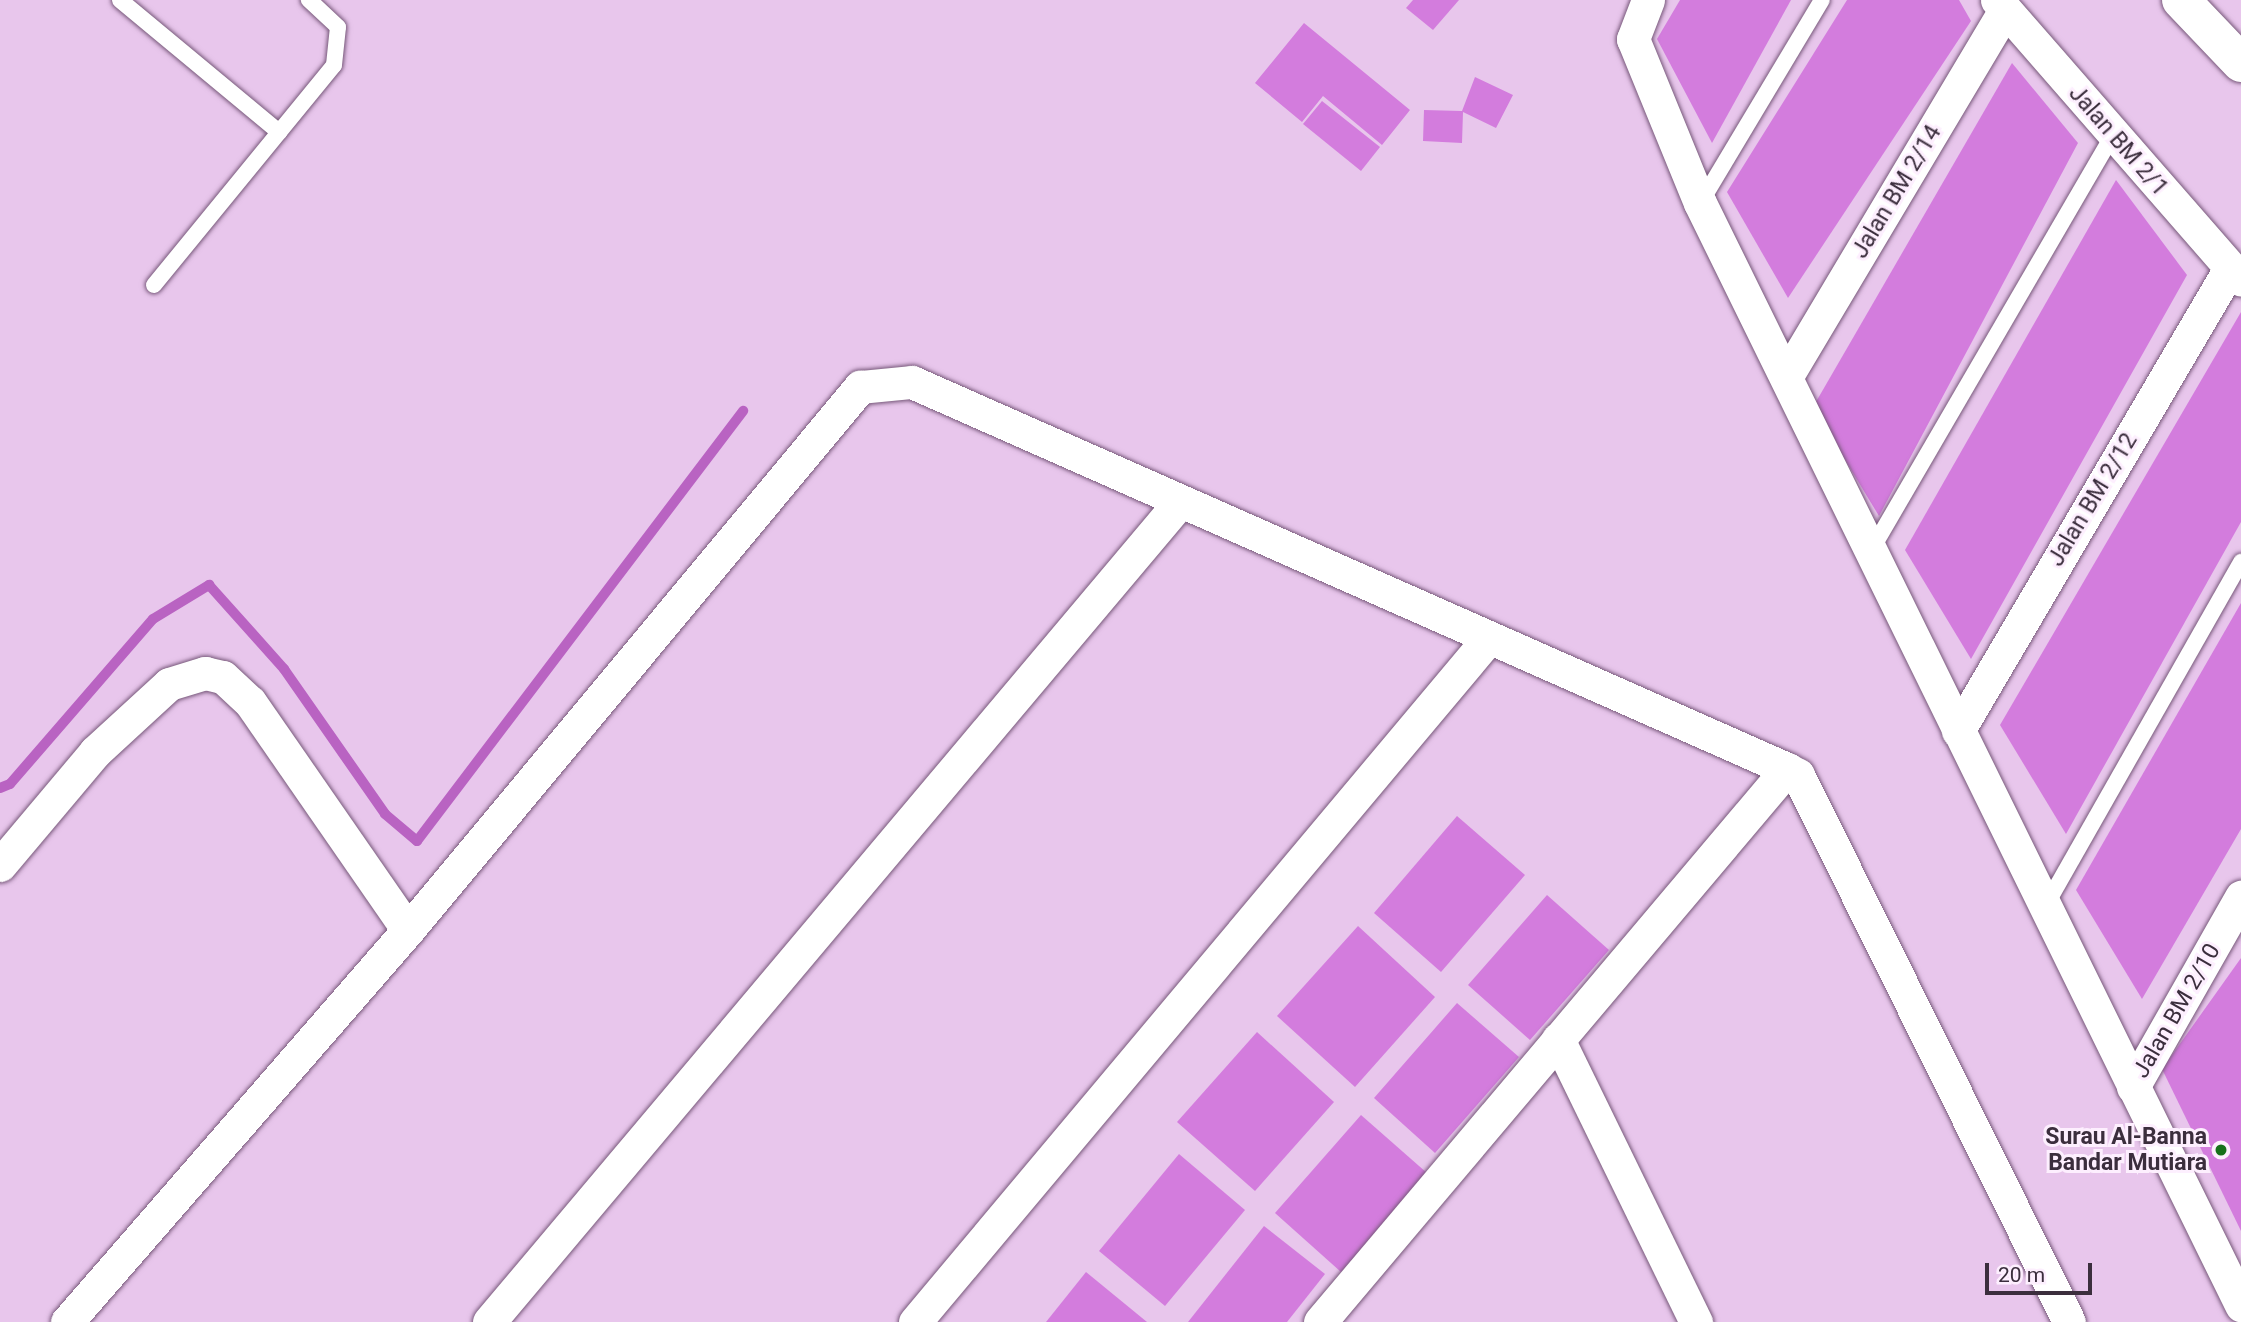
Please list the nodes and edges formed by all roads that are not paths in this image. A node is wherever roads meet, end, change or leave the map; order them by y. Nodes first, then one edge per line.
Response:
1 (120, 0) edge
2 (309, 0) edge
3 (1648, 0) edge
4 (1822, 0) edge
5 (2181, 0) edge
6 (2001, 5) edge
7 (2241, 63) edge
8 (279, 132) junction
9 (2113, 135) junction
10 (1700, 203) junction
11 (2235, 275) edge
12 (154, 285) dead end
13 (1788, 374) junction
14 (1178, 504) junction
15 (1872, 550) junction
16 (2241, 562) edge
17 (1488, 639) junction
18 (1958, 730) junction
19 (1787, 769) junction
20 (0, 865) edge
21 (2241, 898) edge
22 (2044, 909) junction
23 (408, 930) junction
24 (1558, 1039) junction
25 (2133, 1087) junction
26 (2241, 1305) edge
27 (1325, 1320) edge
28 (67, 1322) edge
29 (489, 1322) edge
30 (915, 1322) edge
31 (1696, 1322) edge
32 (2069, 1322) edge

1 - 8 lane
2 - 8 lane
3 - 10 street
4 - 10 lane
5 - 7 highway
6 - 9 street, Jalan BM 2/1
6 - 13 street, Jalan BM 2/14
8 - 12 lane
9 - 11 street, Jalan BM 2/1
9 - 15 lane
10 - 13 street
11 - 18 street, Jalan BM 2/12
13 - 15 street
14 - 17 street
14 - 23 street
14 - 29 street
15 - 18 street
16 - 22 lane
17 - 19 street
17 - 30 street
18 - 22 street
19 - 24 street
19 - 32 street
20 - 23 street
21 - 25 street, Jalan BM 2/10
22 - 25 street
23 - 28 street
24 - 27 street
24 - 31 street
25 - 26 street

